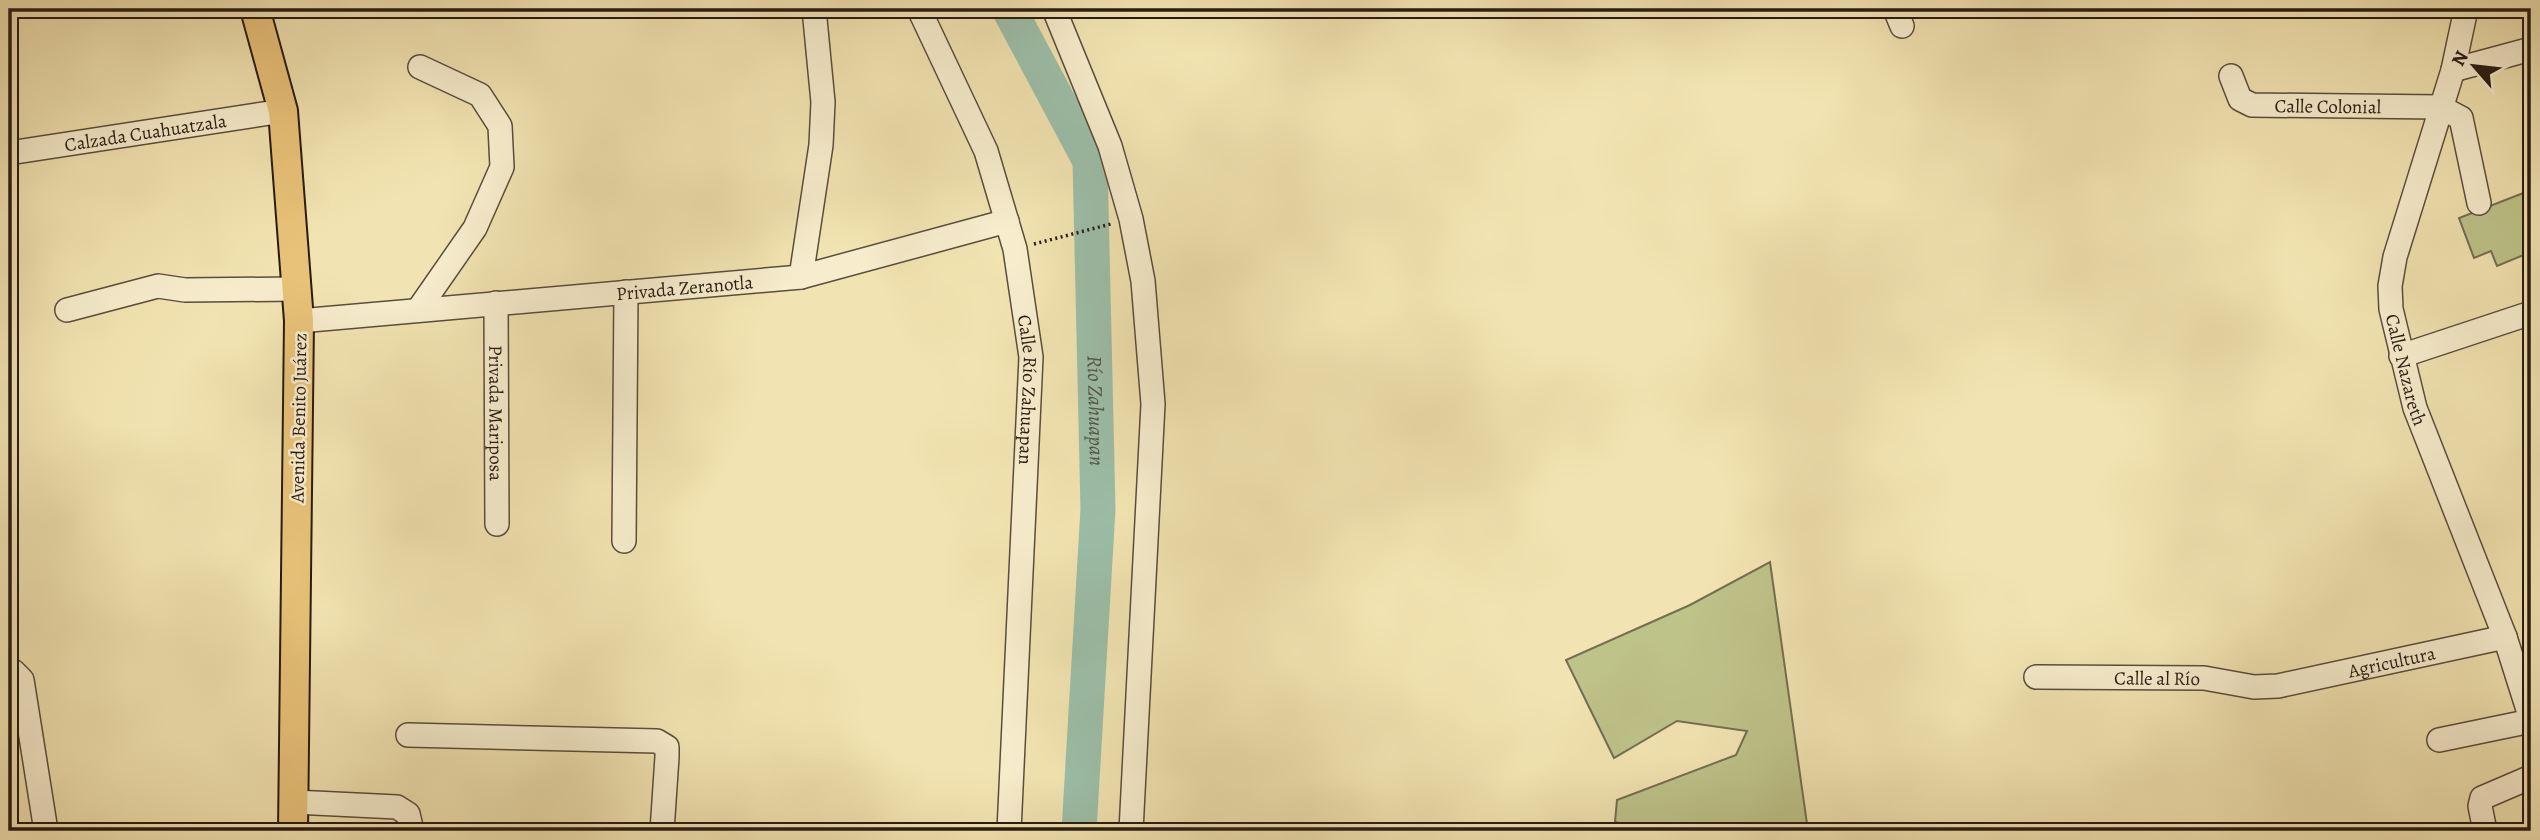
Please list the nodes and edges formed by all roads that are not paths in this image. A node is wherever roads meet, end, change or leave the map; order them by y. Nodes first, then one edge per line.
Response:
1 (255, 9) edge
2 (814, 9) edge
3 (919, 9) edge
4 (1054, 9) edge
5 (2466, 9) edge
6 (2531, 49) edge
7 (420, 66) dead end
8 (2453, 70) junction
9 (2231, 76) dead end
10 (2440, 107) junction
11 (283, 111) junction
12 (9, 153) edge
13 (2479, 203) dead end
14 (1007, 221) junction
15 (802, 277) junction
16 (296, 289) junction
17 (626, 292) junction
18 (496, 303) junction
19 (67, 310) dead end
20 (418, 310) junction
21 (2531, 313) edge
22 (299, 320) junction
23 (2401, 356) junction
24 (497, 524) dead end
25 (624, 541) dead end
26 (2505, 638) junction
27 (2524, 665) edge
28 (9, 670) edge
29 (2036, 677) dead end
30 (2278, 686) joint
31 (2531, 720) edge
32 (408, 735) dead end
33 (2439, 740) dead end
34 (2531, 777) edge
35 (294, 802) junction
36 (46, 831) edge
37 (293, 831) edge
38 (412, 831) edge
39 (662, 831) edge
40 (1009, 831) edge
41 (1131, 831) edge
42 (2485, 831) edge

1 - 11 main road, Avenida Benito Juárez
2 - 15 street
3 - 14 street, Calle Río Zahuapan
4 - 41 street
5 - 8 street, Calle Nazareth
6 - 8 street
7 - 20 street
8 - 10 street, Calle Nazareth
9 - 10 street, Calle Colonial
10 - 13 street
10 - 23 street, Calle Nazareth
11 - 12 street, Calzada Cuahuatzala
11 - 16 main road, Avenida Benito Juárez
14 - 15 street, Privada Zeranotla
14 - 40 street, Calle Río Zahuapan
15 - 17 street, Privada Zeranotla
16 - 19 street
16 - 22 main road, Avenida Benito Juárez
17 - 18 street, Privada Zeranotla
17 - 25 street
18 - 20 street, Privada Zeranotla
18 - 24 street, Privada Mariposa
20 - 22 street, Privada Zeranotla
21 - 23 street
22 - 35 main road, Avenida Benito Juárez
23 - 26 street, Calle Nazareth
26 - 27 street, Calle Nazareth
26 - 30 street, Agricultura
27 - 31 street, Calle Nazareth
28 - 36 street
29 - 30 street, Calle al Río
31 - 33 street
32 - 39 street
34 - 42 street
35 - 37 main road, Avenida Benito Juárez
35 - 38 street

